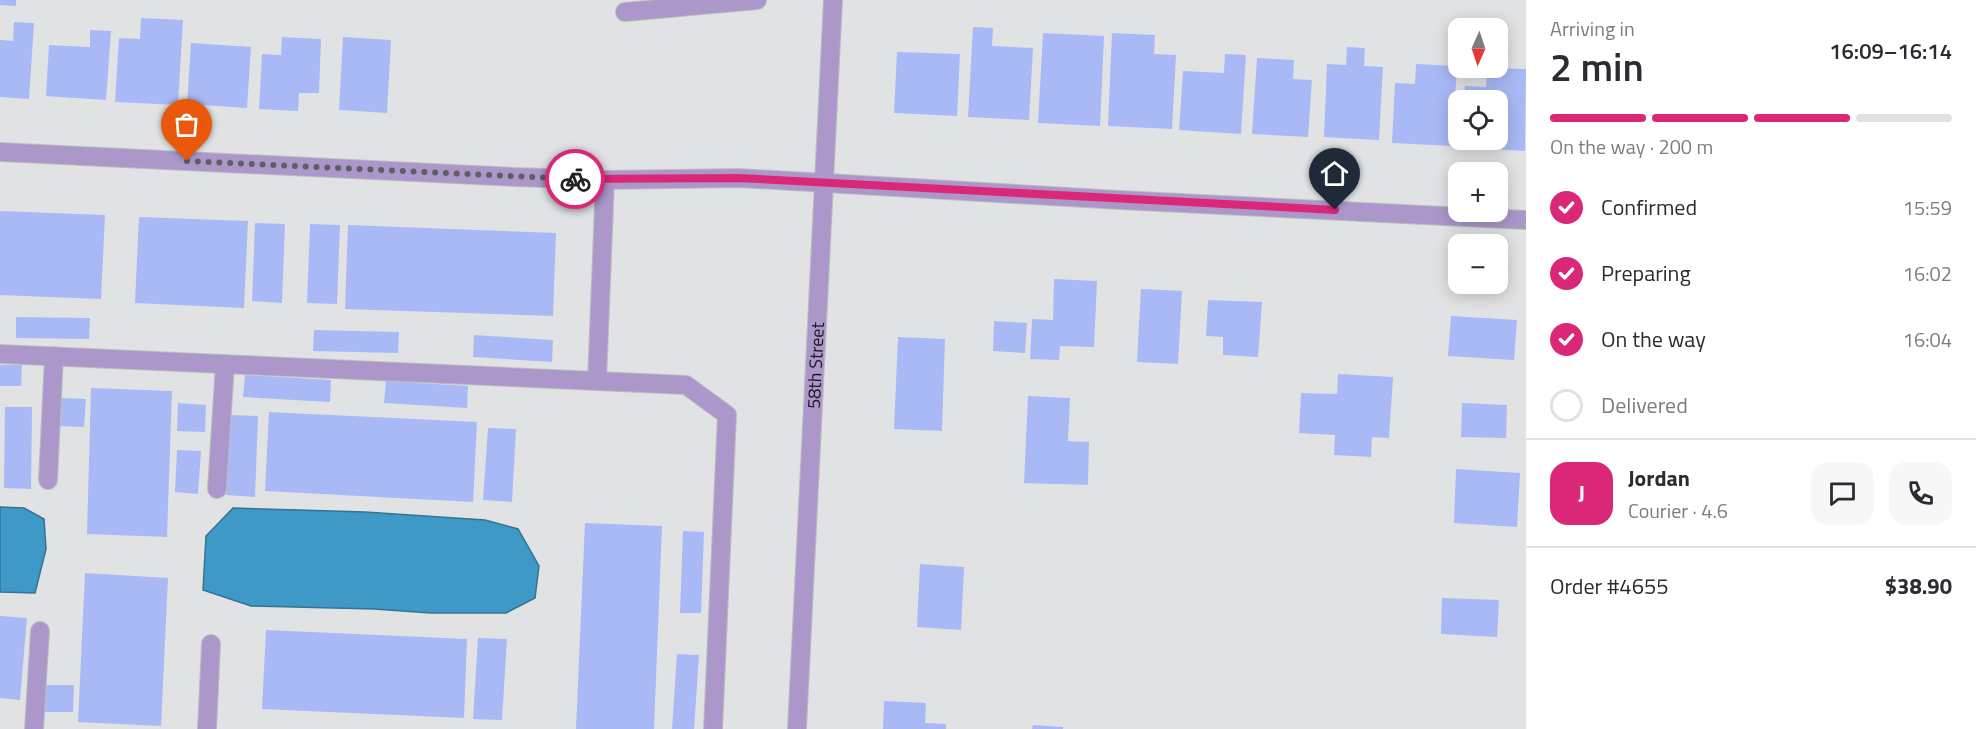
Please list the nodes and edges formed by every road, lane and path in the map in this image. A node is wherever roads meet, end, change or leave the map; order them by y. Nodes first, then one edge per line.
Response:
1 (757, 0) edge
2 (833, 0) edge
3 (625, 12) dead end
4 (0, 152) edge
5 (605, 180) junction
6 (824, 183) junction
7 (1526, 220) edge
8 (0, 354) edge
9 (54, 356) junction
10 (225, 364) junction
11 (597, 381) junction
12 (48, 480) dead end
13 (217, 489) dead end
14 (40, 631) dead end
15 (211, 644) dead end
16 (34, 729) edge
17 (207, 729) edge
18 (713, 729) edge
19 (797, 729) edge

1 - 3 street
2 - 6 street, 58th Street
4 - 5 street
5 - 6 street
5 - 11 street
6 - 7 street
6 - 19 street, 58th Street
8 - 9 street
9 - 10 street
9 - 12 street
10 - 11 street
10 - 13 street
11 - 18 street
14 - 16 street
15 - 17 street

